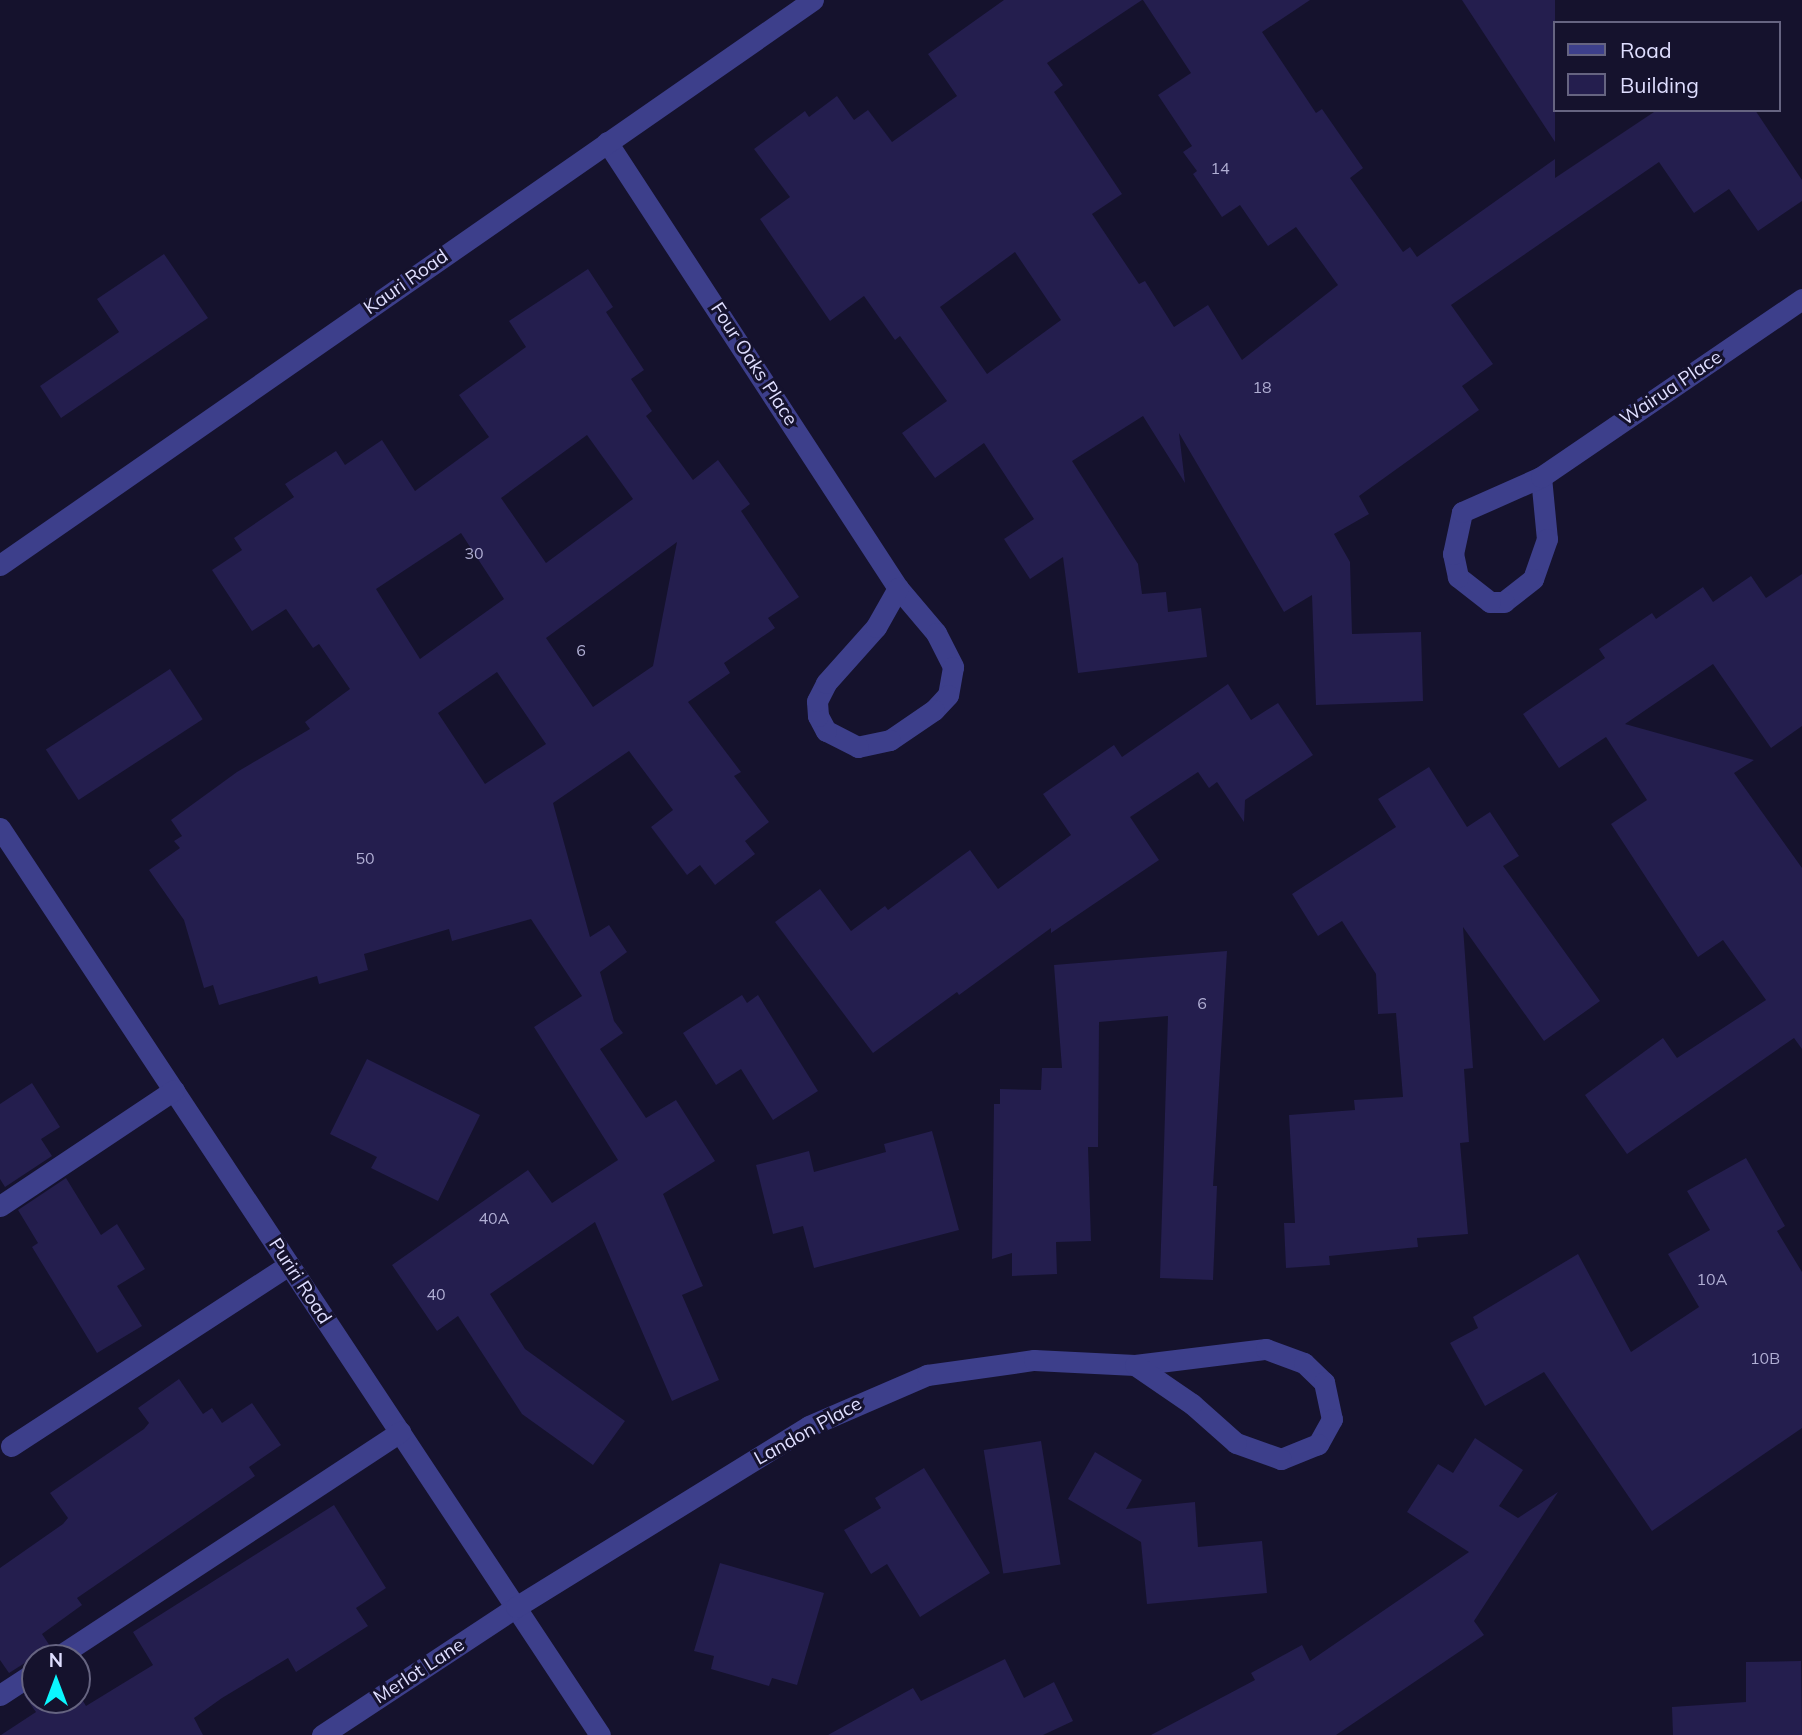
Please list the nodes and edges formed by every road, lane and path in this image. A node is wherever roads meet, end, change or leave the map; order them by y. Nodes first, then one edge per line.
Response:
1 (813, 0) edge
2 (607, 142) junction
3 (1802, 299) edge
4 (1541, 477) junction
5 (0, 565) edge
6 (898, 589) junction
7 (0, 828) edge
8 (174, 1090) junction
9 (0, 1206) edge
10 (289, 1265) junction
11 (1135, 1365) junction
12 (400, 1432) junction
13 (11, 1446) dead end
14 (516, 1607) junction
15 (77, 1644) edge
16 (21, 1681) edge
17 (0, 1695) edge
18 (321, 1735) edge
19 (600, 1735) edge

1 - 2 street, Kauri Road
2 - 5 street, Kauri Road
2 - 6 street, Four Oaks Place
3 - 4 street, Wairua Place
4 - 4 street, Wairua Place
6 - 6 street, Four Oaks Place
7 - 8 street, Puriri Road
8 - 9 street
8 - 10 street, Puriri Road
10 - 12 street, Puriri Road
10 - 13 street
11 - 11 street, Landon Place
11 - 14 street, Landon Place
12 - 14 street, Puriri Road
12 - 15 street
14 - 18 street, Merlot Lane
14 - 19 street, Puriri Road
16 - 17 street

